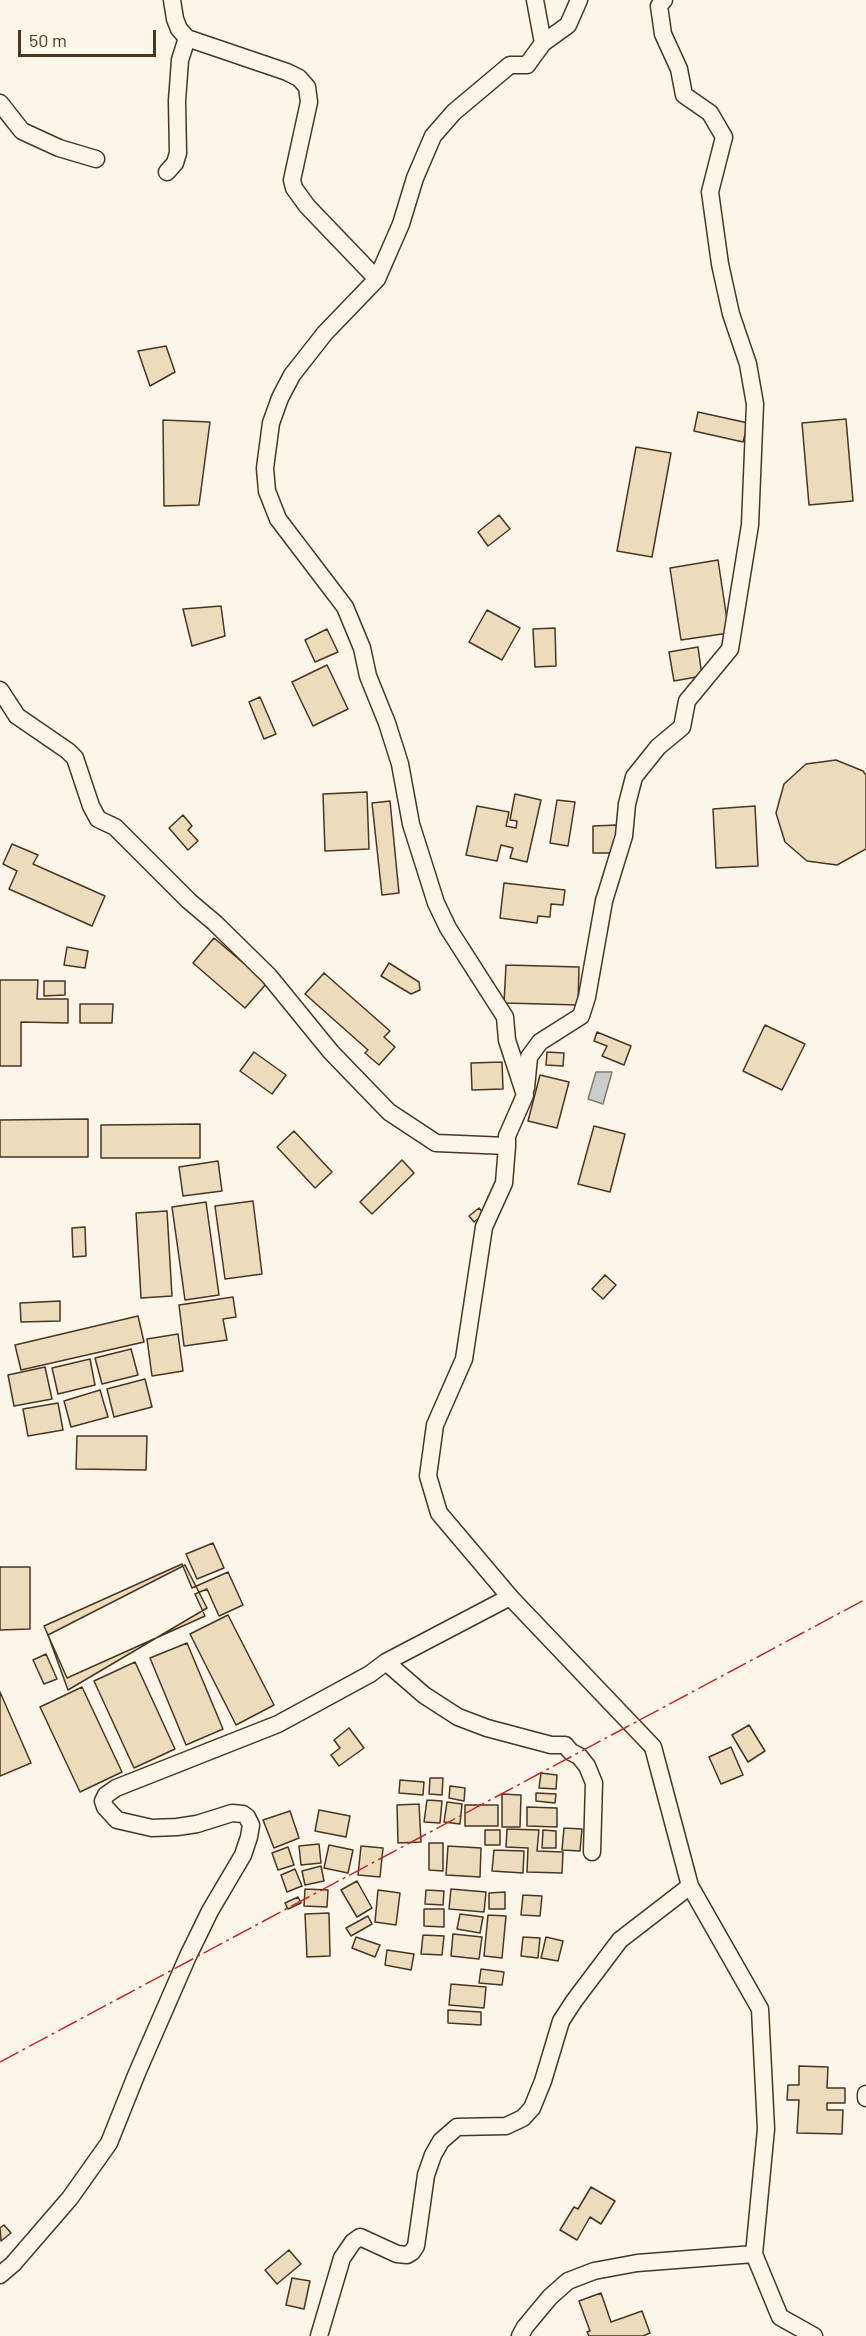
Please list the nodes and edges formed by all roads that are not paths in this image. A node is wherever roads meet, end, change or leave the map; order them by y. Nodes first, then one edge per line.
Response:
1 (172, 0) edge
2 (535, 0) edge
3 (579, 0) edge
4 (664, 0) edge
5 (187, 38) junction
6 (543, 43) junction
7 (0, 102) edge
8 (96, 159) dead end
9 (167, 172) dead end
10 (377, 279) junction
11 (0, 690) edge
12 (525, 1095) junction
13 (507, 1146) junction
14 (510, 1597) junction
15 (386, 1662) junction
16 (592, 1852) dead end
17 (690, 1886) junction
18 (754, 2254) junction
19 (0, 2275) edge
20 (319, 2336) edge
21 (520, 2336) edge
22 (814, 2336) edge

1 - 5 street
2 - 6 street
3 - 6 street
4 - 12 street
5 - 9 street
5 - 10 street
6 - 10 street
7 - 8 street
10 - 12 street
11 - 13 street
12 - 13 street
13 - 14 street
14 - 15 street
14 - 17 street
15 - 16 street
15 - 19 street
17 - 18 street
17 - 20 street
18 - 21 street
18 - 22 street

